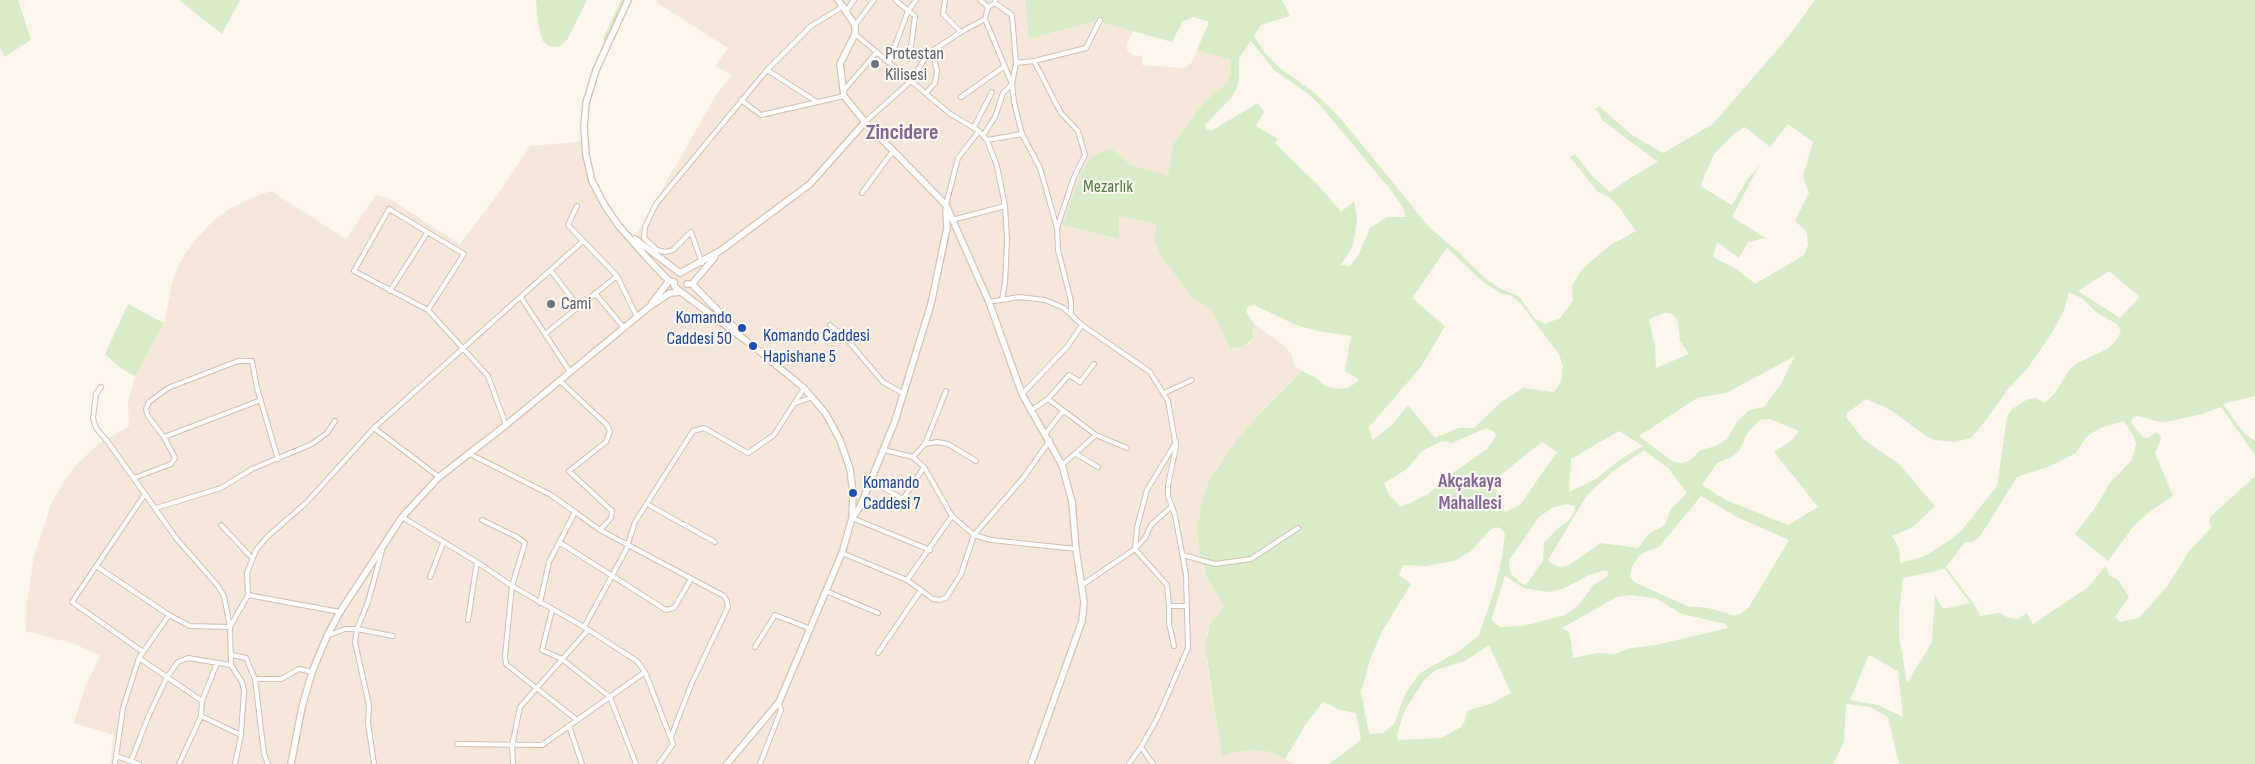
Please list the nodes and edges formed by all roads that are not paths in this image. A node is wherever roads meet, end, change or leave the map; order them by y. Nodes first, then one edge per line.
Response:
1 (628, 0) edge
2 (838, 0) edge
3 (854, 0) edge
4 (874, 0) edge
5 (894, 0) edge
6 (916, 0) edge
7 (945, 0) edge
8 (980, 0) edge
9 (995, 1) edge
10 (988, 7) junction
11 (845, 8) junction
12 (908, 11) junction
13 (985, 19) junction
14 (1100, 20) dead end
15 (855, 25) junction
16 (961, 32) junction
17 (855, 34) junction
18 (894, 50) junction
19 (877, 52) junction
20 (932, 52) junction
21 (910, 54) junction
22 (924, 60) junction
23 (1034, 61) junction
24 (889, 62) junction
25 (1016, 63) junction
26 (1005, 66) junction
27 (767, 70) junction
28 (912, 80) junction
29 (1012, 84) junction
30 (992, 92) dead end
31 (844, 93) junction
32 (926, 93) junction
33 (961, 97) dead end
34 (741, 100) junction
35 (817, 102) junction
36 (864, 122) junction
37 (974, 127) junction
38 (979, 131) junction
39 (984, 134) junction
40 (1022, 134) junction
41 (987, 140) junction
42 (894, 150) junction
43 (862, 193) dead end
44 (946, 205) junction
45 (577, 206) dead end
46 (1005, 206) junction
47 (952, 220) junction
48 (618, 225) junction
49 (1057, 228) junction
50 (426, 233) junction
51 (584, 241) junction
52 (720, 251) junction
53 (702, 263) junction
54 (551, 271) junction
55 (680, 275) junction
56 (617, 276) junction
57 (671, 281) junction
58 (690, 284) junction
59 (390, 291) junction
60 (680, 291) junction
61 (595, 293) junction
62 (522, 298) junction
63 (1002, 299) junction
64 (989, 302) junction
65 (578, 306) junction
66 (648, 307) junction
67 (428, 310) junction
68 (1071, 312) junction
69 (637, 316) junction
70 (830, 325) dead end
71 (1082, 325) junction
72 (624, 328) junction
73 (545, 334) junction
74 (753, 346) junction
75 (464, 349) junction
76 (1094, 364) dead end
77 (570, 372) junction
78 (1192, 380) dead end
79 (560, 381) junction
80 (102, 387) dead end
81 (804, 388) junction
82 (946, 391) dead end
83 (1164, 393) junction
84 (904, 394) junction
85 (1022, 394) junction
86 (812, 397) junction
87 (1048, 399) junction
88 (261, 400) junction
89 (794, 405) junction
90 (1030, 411) junction
91 (1063, 411) junction
92 (334, 421) dead end
93 (506, 425) junction
94 (374, 428) junction
95 (1046, 433) junction
96 (1096, 434) junction
97 (164, 437) junction
98 (1050, 440) junction
99 (1176, 442) junction
100 (925, 444) junction
101 (1127, 448) dead end
102 (884, 450) junction
103 (470, 454) junction
104 (1076, 454) junction
105 (913, 457) junction
106 (278, 459) junction
107 (976, 461) dead end
108 (1062, 465) junction
109 (924, 467) junction
110 (1098, 467) dead end
111 (439, 477) junction
112 (134, 478) junction
113 (871, 481) junction
114 (145, 494) junction
115 (647, 504) junction
116 (156, 508) junction
117 (1171, 508) junction
118 (575, 512) junction
119 (952, 516) junction
120 (402, 517) junction
121 (852, 518) junction
122 (482, 520) dead end
123 (221, 525) dead end
124 (1298, 528) dead end
125 (600, 530) junction
126 (974, 535) junction
127 (559, 542) junction
128 (715, 542) dead end
129 (443, 543) junction
130 (384, 544) junction
131 (627, 545) junction
132 (1076, 548) junction
133 (1134, 549) junction
134 (930, 550) junction
135 (842, 553) junction
136 (1183, 555) junction
137 (252, 558) junction
138 (477, 562) junction
139 (96, 566) junction
140 (612, 574) junction
141 (430, 577) dead end
142 (692, 579) junction
143 (907, 580) junction
144 (1082, 585) junction
145 (512, 586) junction
146 (826, 590) junction
147 (922, 590) junction
148 (248, 595) junction
149 (540, 603) junction
150 (1170, 606) junction
151 (1186, 606) junction
152 (552, 610) junction
153 (340, 612) junction
154 (878, 613) dead end
155 (169, 615) junction
156 (468, 620) dead end
157 (230, 627) junction
158 (584, 627) junction
159 (357, 629) junction
160 (811, 629) junction
161 (588, 630) junction
162 (328, 636) junction
163 (393, 636) dead end
164 (1174, 646) dead end
165 (755, 647) dead end
166 (143, 652) junction
167 (878, 653) dead end
168 (232, 655) junction
169 (139, 658) junction
170 (562, 659) junction
171 (217, 663) junction
172 (231, 665) junction
173 (312, 672) junction
174 (645, 672) junction
175 (167, 677) junction
176 (255, 679) junction
177 (536, 687) junction
178 (610, 696) junction
179 (202, 700) junction
180 (779, 702) junction
181 (201, 716) junction
182 (577, 720) junction
183 (569, 726) junction
184 (241, 734) junction
185 (671, 737) junction
186 (458, 744) dead end
187 (512, 746) junction
188 (1141, 747) junction
189 (116, 756) junction
190 (131, 761) junction
191 (115, 764) edge
192 (139, 764) edge
193 (179, 764) edge
194 (234, 764) edge
195 (268, 764) edge
196 (291, 764) edge
197 (374, 764) edge
198 (513, 764) edge
199 (582, 764) edge
200 (636, 764) edge
201 (659, 764) edge
202 (727, 764) edge
203 (760, 764) edge
204 (1030, 764) edge
205 (1129, 764) edge
206 (1153, 764) edge

1 - 48 street
2 - 11 street
3 - 11 street
4 - 15 street
5 - 12 street
6 - 12 street
7 - 16 street
8 - 10 street
9 - 10 street
9 - 25 street
10 - 13 street
11 - 15 street
11 - 27 street
12 - 18 street
12 - 21 street
13 - 16 street
13 - 26 street
14 - 23 street
15 - 17 street
16 - 20 street
17 - 19 street
17 - 31 street
18 - 21 street
18 - 24 street
19 - 24 street
19 - 31 street
20 - 22 street
20 - 32 street
21 - 22 street
22 - 28 street
23 - 25 street
23 - 49 street
24 - 28 street
25 - 29 street
26 - 29 street
26 - 33 street
27 - 34 street
27 - 35 street
28 - 32 street
28 - 36 street
29 - 39 street
29 - 40 street
30 - 37 street
31 - 35 street
31 - 36 street
32 - 37 street
34 - 35 street
34 - 53 street
36 - 42 street
36 - 52 street
37 - 38 street
38 - 39 street
38 - 44 street
39 - 41 street
40 - 41 street
40 - 49 street
41 - 46 street
42 - 43 street
42 - 44 street
44 - 47 street
44 - 84 street
45 - 51 street
46 - 47 street
46 - 63 street
47 - 64 street
48 - 55 street
48 - 57 street
49 - 68 street
50 - 59 street
50 - 59 street
50 - 67 street
51 - 54 street
51 - 56 street
52 - 53 street
52 - 58 street
53 - 55 street
54 - 62 street
54 - 65 street
55 - 57 street
55 - 58 street
56 - 61 street
56 - 69 street
57 - 60 street
57 - 66 street
58 - 60 street
58 - 74 street
59 - 67 street
60 - 66 street
60 - 74 street
61 - 65 street
61 - 72 street
62 - 73 street
62 - 75 street
63 - 64 street
63 - 68 street
64 - 85 street
65 - 73 street
66 - 69 street
67 - 75 street
68 - 71 street
69 - 72 street
70 - 84 street
71 - 83 street
71 - 85 street
72 - 77 street
73 - 77 street
74 - 81 street
75 - 93 street
75 - 94 street
76 - 87 street
77 - 79 street
78 - 83 street
79 - 93 street
79 - 125 street
80 - 112 street
81 - 86 street
81 - 89 street
82 - 100 street
83 - 99 street
84 - 102 street
85 - 90 street
86 - 89 street
86 - 121 street
87 - 90 street
87 - 91 street
88 - 97 street
88 - 97 street
88 - 106 street
89 - 115 street
90 - 95 street
91 - 95 street
91 - 96 street
92 - 106 street
93 - 103 street
94 - 111 street
94 - 137 street
95 - 98 street
96 - 101 street
96 - 104 street
97 - 112 street
98 - 108 street
98 - 126 street
99 - 117 street
99 - 133 street
100 - 105 street
100 - 107 street
102 - 105 street
102 - 113 street
103 - 111 street
103 - 118 street
104 - 108 street
104 - 110 street
105 - 109 street
106 - 116 street
108 - 132 street
109 - 113 street
109 - 119 street
111 - 120 street
112 - 114 street
113 - 121 street
114 - 116 street
114 - 139 street
115 - 128 street
115 - 131 street
116 - 157 street
117 - 133 street
117 - 136 street
118 - 125 street
118 - 127 street
119 - 126 street
119 - 134 street
120 - 129 street
120 - 130 street
121 - 134 street
121 - 135 street
122 - 145 street
123 - 137 street
124 - 136 street
125 - 131 street
126 - 132 street
126 - 147 street
127 - 140 street
127 - 149 street
129 - 138 street
129 - 141 street
130 - 153 street
130 - 159 street
131 - 140 street
131 - 142 street
132 - 144 street
133 - 144 street
133 - 150 street
134 - 143 street
135 - 143 street
135 - 146 street
136 - 151 street
137 - 148 street
138 - 145 street
138 - 156 street
139 - 155 street
139 - 166 street
140 - 142 street
140 - 158 street
142 - 185 street
143 - 147 street
144 - 204 street
145 - 149 street
145 - 177 street
146 - 154 street
146 - 160 street
147 - 167 street
148 - 153 street
148 - 157 street
149 - 152 street
150 - 151 street
150 - 164 street
151 - 188 street
152 - 158 street
152 - 170 street
153 - 162 street
155 - 157 street
155 - 166 street
157 - 168 street
158 - 161 street
159 - 162 street
159 - 163 street
159 - 197 street
160 - 165 street
160 - 180 street
161 - 170 street
161 - 174 street
162 - 173 street
166 - 169 street
168 - 172 street
168 - 176 street
169 - 175 street
169 - 189 street
170 - 177 street
170 - 178 street
171 - 172 street
171 - 175 street
171 - 179 street
172 - 184 street
173 - 176 street
173 - 196 street
174 - 178 street
174 - 185 street
175 - 179 street
175 - 190 street
176 - 195 street
177 - 182 street
177 - 187 street
178 - 182 street
178 - 200 street
179 - 181 street
180 - 202 street
180 - 203 street
181 - 184 street
181 - 193 street
182 - 183 street
183 - 187 street
183 - 199 street
184 - 194 street
185 - 201 street
186 - 187 street
187 - 198 street
188 - 205 street
188 - 206 street
189 - 190 street
189 - 191 street
190 - 192 street

